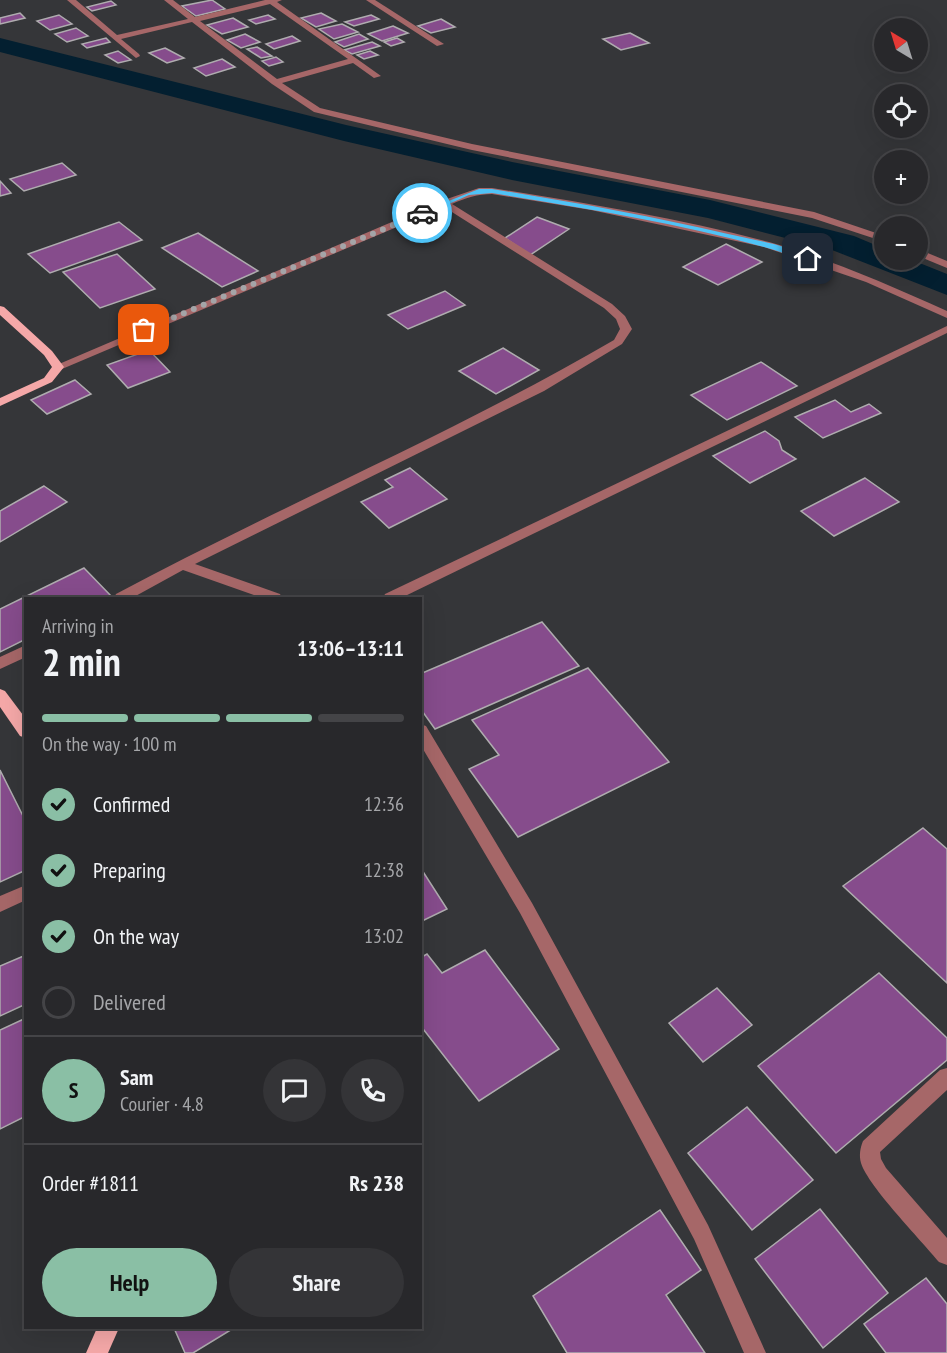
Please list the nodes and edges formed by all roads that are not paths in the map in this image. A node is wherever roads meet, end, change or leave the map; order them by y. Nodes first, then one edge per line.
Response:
1 (71, 0) edge
2 (168, 0) edge
3 (370, 0) edge
4 (273, 1) edge
5 (194, 20) junction
6 (115, 38) junction
7 (440, 44) dead end
8 (136, 56) dead end
9 (355, 60) junction
10 (377, 76) dead end
11 (276, 82) junction
12 (444, 203) junction
13 (874, 235) edge
14 (928, 256) edge
15 (947, 265) edge
16 (0, 309) edge
17 (947, 315) edge
18 (947, 329) edge
19 (58, 367) junction
20 (0, 402) edge
21 (182, 566) junction
22 (123, 597) edge
23 (272, 597) edge
24 (392, 597) edge
25 (24, 651) edge
26 (0, 664) edge
27 (0, 695) edge
28 (24, 729) edge
29 (422, 738) edge
30 (24, 893) edge
31 (0, 904) edge
32 (947, 1077) edge
33 (947, 1254) edge
34 (108, 1329) edge
35 (98, 1353) edge
36 (755, 1353) edge

1 - 6 street
2 - 5 street
3 - 7 street
4 - 5 street
4 - 9 street
5 - 6 street
5 - 11 street
6 - 8 street
9 - 10 street
9 - 11 street
11 - 13 street
12 - 17 street
12 - 19 street
12 - 21 street
14 - 15 street
16 - 19 main road
18 - 24 street
19 - 20 main road
21 - 22 street
21 - 23 street
25 - 26 street
27 - 28 main road
29 - 36 street
30 - 31 street
32 - 33 street
34 - 35 main road

